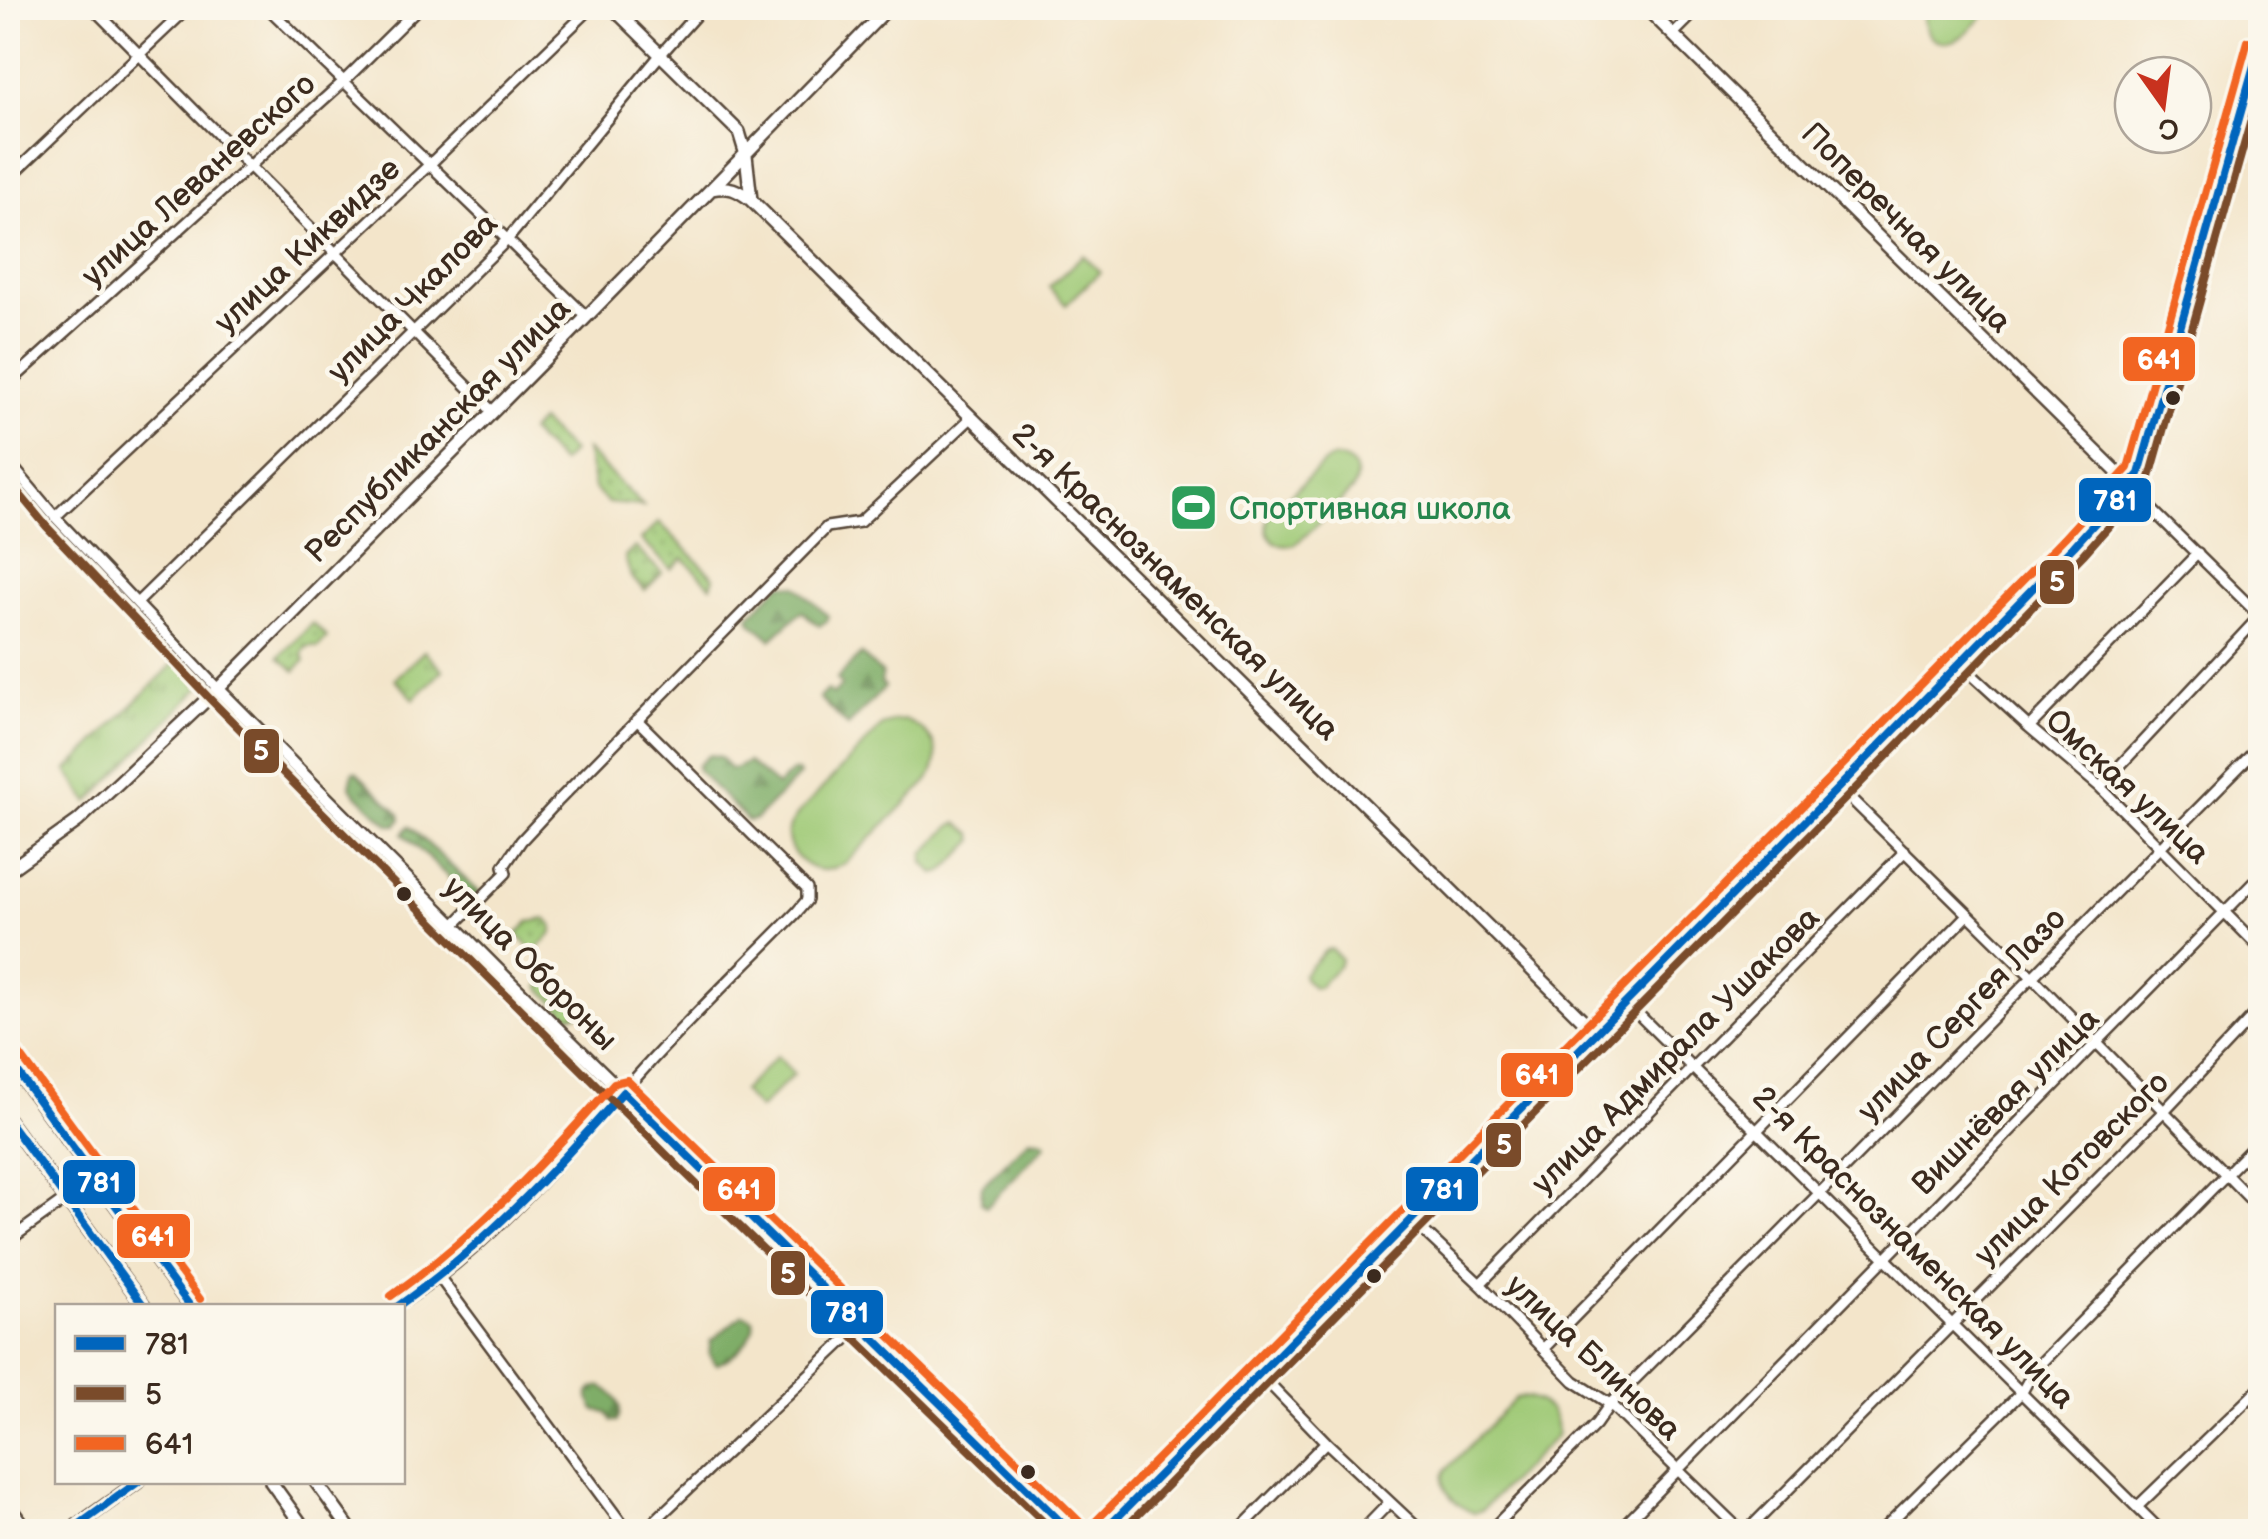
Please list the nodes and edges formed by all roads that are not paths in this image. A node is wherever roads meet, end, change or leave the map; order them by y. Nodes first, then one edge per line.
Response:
1 (93, 8) edge
2 (188, 8) edge
3 (268, 8) edge
4 (418, 8) edge
5 (591, 8) edge
6 (613, 8) edge
7 (702, 8) edge
8 (888, 8) edge
9 (1646, 8) edge
10 (1698, 8) edge
11 (1673, 34) junction
12 (2260, 44) edge
13 (139, 53) junction
14 (660, 54) junction
15 (343, 82) junction
16 (2246, 100) junction
17 (2260, 104) edge
18 (739, 132) junction
19 (768, 132) junction
20 (746, 155) junction
21 (249, 166) junction
22 (430, 166) junction
23 (8, 179) edge
24 (712, 189) junction
25 (751, 200) junction
26 (507, 240) junction
27 (336, 252) junction
28 (588, 317) junction
29 (415, 331) junction
30 (8, 384) edge
31 (494, 412) junction
32 (970, 418) junction
33 (8, 461) edge
34 (2128, 487) junction
35 (55, 517) junction
36 (2198, 553) junction
37 (137, 602) junction
38 (2260, 616) edge
39 (1959, 663) junction
40 (218, 689) junction
41 (637, 720) junction
42 (2029, 727) junction
43 (2260, 746) edge
44 (2100, 786) junction
45 (1840, 787) junction
46 (2160, 847) junction
47 (1905, 852) junction
48 (8, 871) edge
49 (2260, 876) edge
50 (2225, 912) junction
51 (1968, 915) junction
52 (454, 925) junction
53 (2260, 948) edge
54 (2031, 976) junction
55 (1626, 1002) junction
56 (2260, 1009) edge
57 (1596, 1033) junction
58 (2098, 1044) junction
59 (8, 1058) edge
60 (1693, 1068) junction
61 (623, 1092) junction
62 (2164, 1111) junction
63 (8, 1120) edge
64 (1756, 1132) junction
65 (2260, 1140) edge
66 (2226, 1175) junction
67 (1820, 1194) junction
68 (66, 1199) junction
69 (2260, 1209) edge
70 (1412, 1220) junction
71 (8, 1241) edge
72 (1886, 1258) junction
73 (440, 1278) junction
74 (1480, 1284) junction
75 (143, 1304) edge
76 (189, 1304) edge
77 (401, 1304) edge
78 (1952, 1324) junction
79 (861, 1325) junction
80 (1544, 1348) junction
81 (1258, 1373) junction
82 (2260, 1388) edge
83 (2022, 1392) junction
84 (1610, 1404) junction
85 (1326, 1442) junction
86 (1677, 1470) junction
87 (135, 1484) edge
88 (271, 1484) edge
89 (317, 1484) edge
90 (1390, 1502) junction
91 (8, 1503) edge
92 (2138, 1506) junction
93 (28, 1532) edge
94 (68, 1532) edge
95 (307, 1532) edge
96 (352, 1532) edge
97 (628, 1532) edge
98 (643, 1532) edge
99 (1072, 1532) edge
100 (1103, 1532) edge
101 (1237, 1532) edge
102 (1361, 1532) edge
103 (1422, 1532) edge
104 (1489, 1532) edge
105 (1617, 1532) edge
106 (1744, 1532) edge
107 (1880, 1532) edge
108 (2162, 1532) edge

1 - 13 street
2 - 13 street
3 - 15 street
4 - 15 street, улица Леваневского
5 - 22 street, улица Киквидзе
6 - 14 street
7 - 14 street, улица Чкалова
8 - 19 street, Республиканская улица
9 - 11 street, Поперечная улица
10 - 11 street
11 - 34 street, Поперечная улица
12 - 16 street
13 - 21 street
13 - 23 street
14 - 18 street
14 - 26 street, улица Чкалова
15 - 21 street, улица Леваневского
15 - 22 street
16 - 17 street
16 - 34 street
18 - 19 street
18 - 20 street
19 - 20 street, Республиканская улица
20 - 24 street, Республиканская улица
20 - 25 street
21 - 27 street
21 - 30 street, улица Леваневского
22 - 26 street
22 - 27 street, улица Киквидзе
24 - 25 street
24 - 28 street, Республиканская улица
25 - 32 street, 2-я Краснознаменская улица
26 - 28 street
26 - 29 street, улица Чкалова
27 - 29 street
27 - 35 street, улица Киквидзе
28 - 31 street, Республиканская улица
29 - 31 street
29 - 37 street, улица Чкалова
31 - 40 street, Республиканская улица
32 - 41 street
32 - 57 street, 2-я Краснознаменская улица
33 - 35 street, улица Обороны
34 - 36 street
34 - 39 street
35 - 37 street, улица Обороны
36 - 38 street
36 - 42 street
37 - 40 street, улица Обороны
38 - 44 street
39 - 42 street, Омская улица
39 - 45 street
40 - 48 street, Республиканская улица
40 - 52 street, улица Обороны
41 - 52 street
41 - 61 street
42 - 44 street, Омская улица
43 - 46 street, улица Сергея Лазо
44 - 46 street, Омская улица
45 - 47 street
45 - 55 street
46 - 50 street, Омская улица
46 - 54 street, улица Сергея Лазо
47 - 51 street
47 - 60 street, улица Адмирала Ушакова
49 - 50 street, Вишнёвая улица
50 - 53 street, Омская улица
50 - 58 street, Вишнёвая улица
51 - 54 street
51 - 64 street
52 - 61 street, улица Обороны
54 - 58 street
54 - 67 street, улица Сергея Лазо
55 - 57 street
55 - 60 street, 2-я Краснознаменская улица
56 - 62 street, улица Котовского
57 - 70 street
58 - 62 street
58 - 72 street, Вишнёвая улица
59 - 76 street
60 - 64 street, 2-я Краснознаменская улица
60 - 74 street, улица Адмирала Ушакова
61 - 73 street
61 - 79 street, улица Обороны
62 - 66 street
62 - 78 street, улица Котовского
63 - 68 street
64 - 67 street, 2-я Краснознаменская улица
64 - 80 street
65 - 66 street
66 - 69 street
66 - 83 street
67 - 72 street, 2-я Краснознаменская улица
67 - 84 street, улица Сергея Лазо
68 - 71 street
68 - 75 street
70 - 74 street, улица Блинова
70 - 81 street
72 - 78 street, 2-я Краснознаменская улица
72 - 86 street, Вишнёвая улица
73 - 77 street
73 - 97 street
74 - 80 street, улица Блинова
78 - 83 street, 2-я Краснознаменская улица
78 - 106 street, улица Котовского
79 - 98 street
79 - 99 street, улица Обороны
80 - 84 street, улица Блинова
81 - 85 street
81 - 100 street
82 - 92 street
83 - 92 street, 2-я Краснознаменская улица
83 - 107 street
84 - 86 street, улица Блинова
84 - 104 street, улица Сергея Лазо
85 - 90 street
85 - 101 street
86 - 105 street, Вишнёвая улица
86 - 106 street, улица Блинова
87 - 94 street
88 - 95 street
89 - 96 street
90 - 102 street
90 - 103 street
91 - 93 street
92 - 108 street, 2-я Краснознаменская улица

